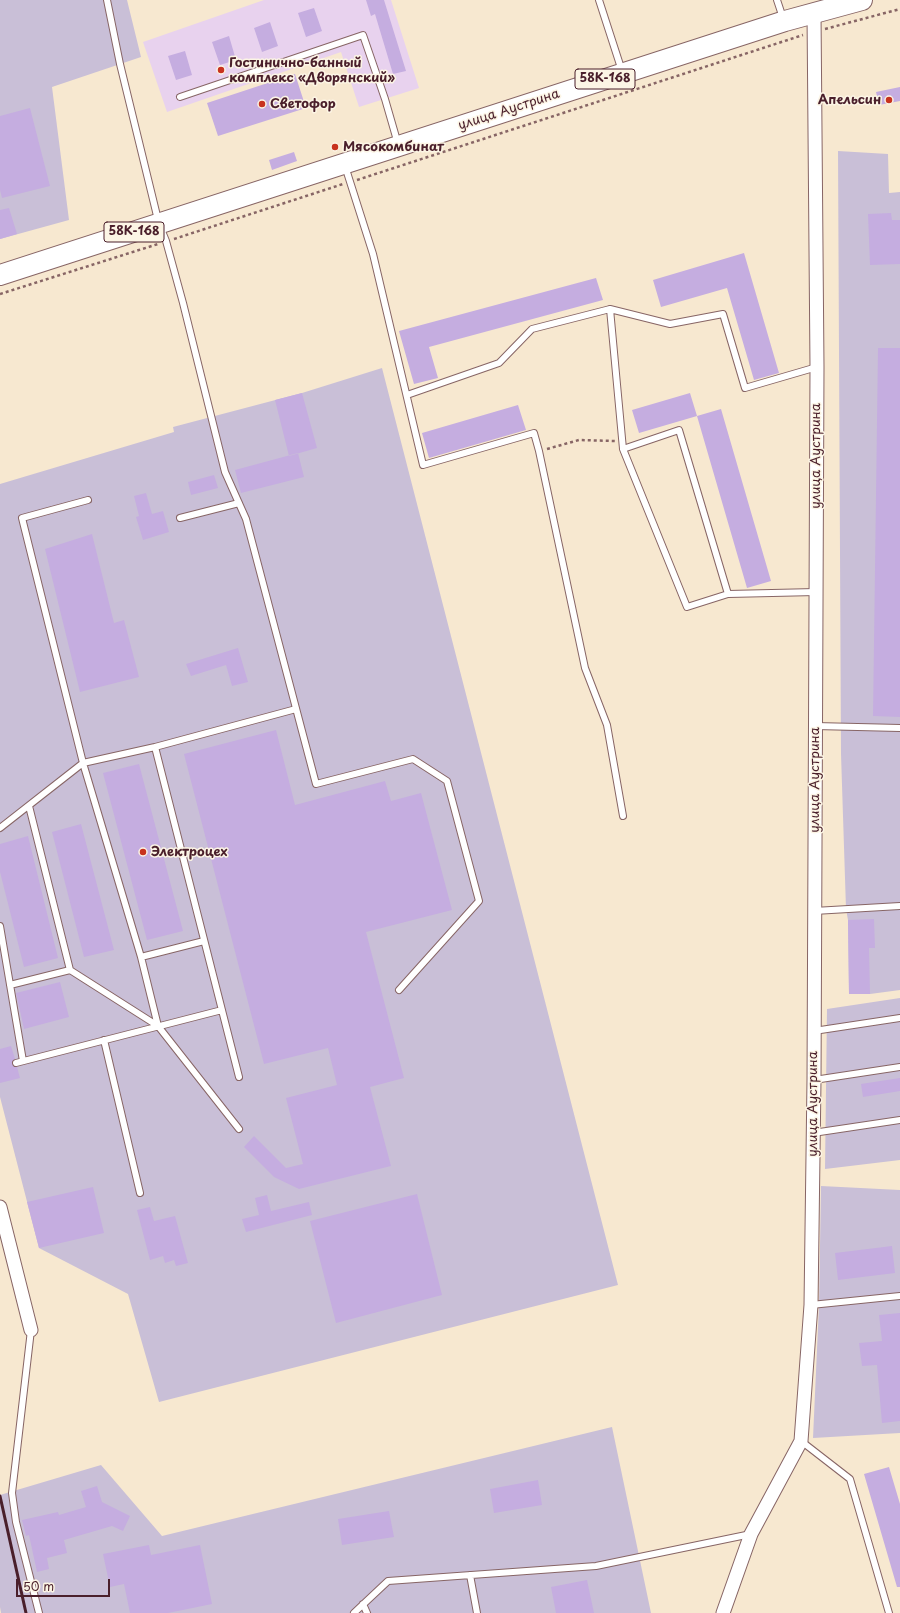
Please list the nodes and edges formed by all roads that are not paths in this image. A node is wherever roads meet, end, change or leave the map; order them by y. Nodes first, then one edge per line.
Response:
1 (107, 0) edge
2 (599, 0) edge
3 (777, 0) edge
4 (862, 0) edge
5 (785, 21) junction
6 (813, 22) junction
7 (623, 73) junction
8 (180, 97) dead end
9 (398, 146) junction
10 (344, 163) junction
11 (163, 233) junction
12 (0, 275) edge
13 (610, 309) junction
14 (817, 367) junction
15 (407, 395) junction
16 (622, 449) junction
17 (88, 500) dead end
18 (239, 504) junction
19 (180, 518) dead end
20 (816, 592) junction
21 (728, 594) junction
22 (296, 709) junction
23 (815, 726) junction
24 (900, 728) edge
25 (155, 747) junction
26 (83, 763) junction
27 (29, 806) junction
28 (623, 816) dead end
29 (0, 828) edge
30 (900, 906) edge
31 (814, 911) junction
32 (0, 926) edge
33 (204, 941) junction
34 (141, 957) junction
35 (70, 970) junction
36 (10, 985) junction
37 (399, 990) dead end
38 (222, 1010) junction
39 (900, 1018) edge
40 (158, 1026) junction
41 (814, 1031) junction
42 (104, 1040) junction
43 (23, 1061) junction
44 (16, 1063) dead end
45 (900, 1067) edge
46 (239, 1077) dead end
47 (814, 1080) junction
48 (900, 1120) edge
49 (239, 1129) dead end
50 (814, 1133) junction
51 (140, 1192) dead end
52 (0, 1207) edge
53 (900, 1296) edge
54 (811, 1305) junction
55 (31, 1330) joint
56 (801, 1441) junction
57 (751, 1534) junction
58 (470, 1575) junction
59 (363, 1604) junction
60 (39, 1613) edge
61 (354, 1613) edge
62 (367, 1613) edge
63 (477, 1613) edge
64 (723, 1613) edge
65 (889, 1613) edge

1 - 11 lane
2 - 7 lane
3 - 5 lane
4 - 6 main road, улица Аустрина / 58К-168
5 - 6 main road, улица Аустрина / 58К-168
5 - 7 main road, улица Аустрина / 58К-168
6 - 14 street, улица Аустрина
7 - 9 main road, улица Аустрина / 58К-168
8 - 9 lane
9 - 10 main road, улица Аустрина / 58К-168
10 - 11 main road, улица Аустрина / 58К-168
10 - 15 lane
11 - 12 main road, улица Аустрина / 58К-168
11 - 18 lane
13 - 14 lane
13 - 15 lane
13 - 16 lane
14 - 20 street, улица Аустрина
15 - 28 lane
16 - 21 lane
16 - 21 lane
17 - 26 lane
18 - 19 lane
18 - 22 lane
20 - 21 lane
20 - 23 street, улица Аустрина
22 - 25 lane
22 - 37 lane
23 - 24 lane
23 - 31 street, улица Аустрина
25 - 26 lane
25 - 33 lane
26 - 27 lane
26 - 34 lane
27 - 29 lane
27 - 35 lane
30 - 31 lane
31 - 41 street, улица Аустрина
32 - 36 lane
33 - 34 lane
33 - 38 lane
34 - 40 lane
35 - 36 lane
35 - 40 lane
36 - 43 lane
38 - 40 lane
38 - 46 lane
39 - 41 lane
40 - 42 lane
40 - 49 lane
41 - 47 street, улица Аустрина
42 - 43 lane
42 - 51 lane
43 - 44 lane
45 - 47 lane
47 - 50 street, улица Аустрина
48 - 50 lane
50 - 54 street, улица Аустрина
52 - 55 street
53 - 54 lane
54 - 56 street, улица Аустрина
55 - 60 lane
56 - 57 street, улица Аустрина
56 - 65 lane
57 - 58 lane
57 - 64 street, улица Аустрина
58 - 59 lane
58 - 63 lane
59 - 61 lane
59 - 62 lane

